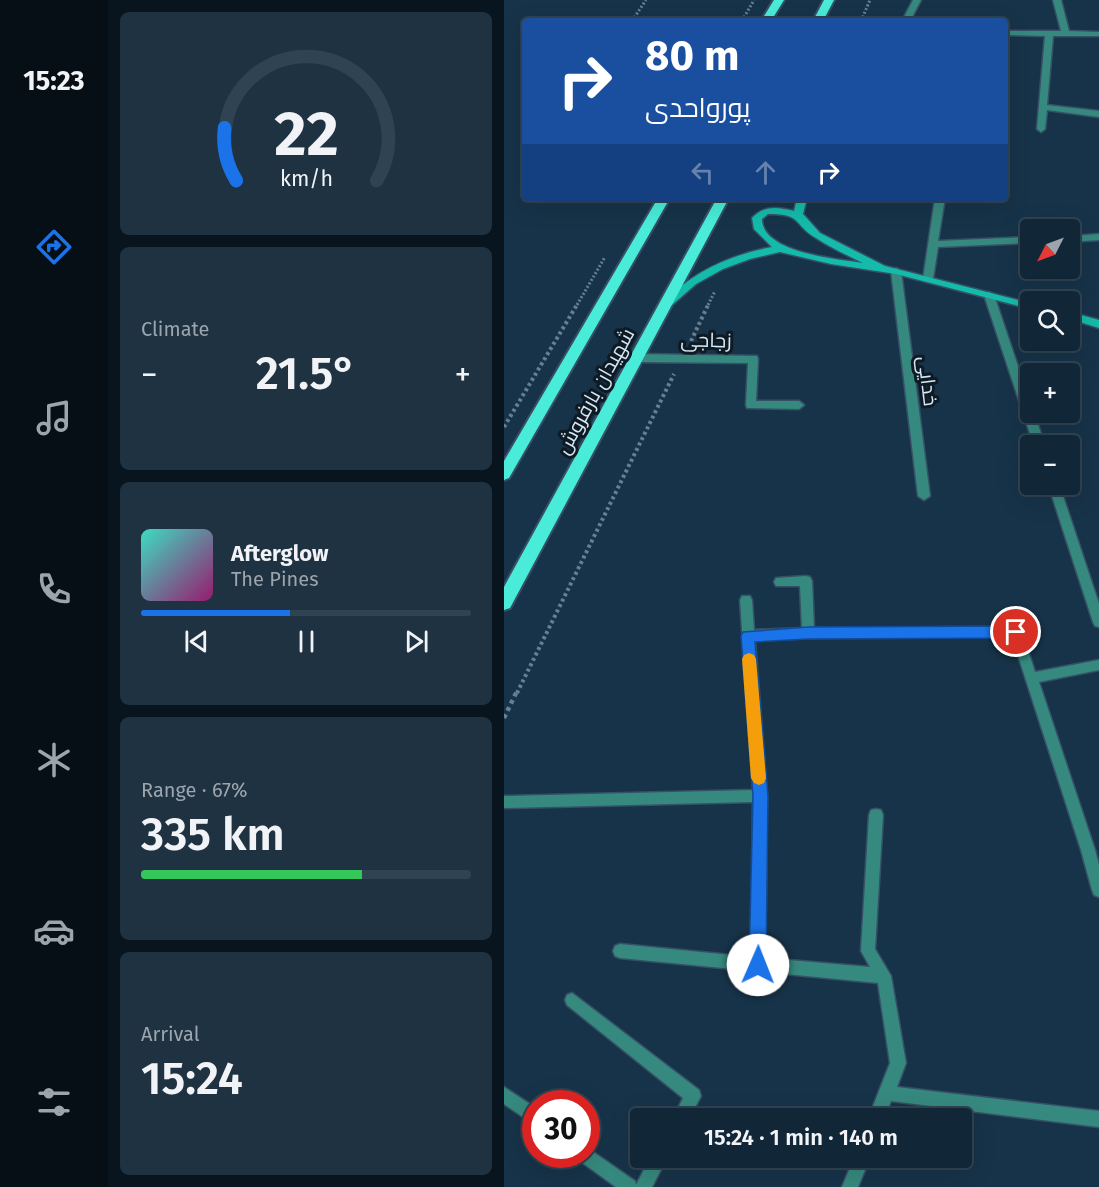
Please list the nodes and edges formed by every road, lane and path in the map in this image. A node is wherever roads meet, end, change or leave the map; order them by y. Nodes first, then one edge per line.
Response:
1 (646, 0) edge
2 (754, 0) edge
3 (778, 0) edge
4 (828, 0) edge
5 (870, 0) edge
6 (917, 0) edge
7 (1057, 0) edge
8 (634, 18) edge
9 (744, 18) edge
10 (768, 18) edge
11 (819, 18) edge
12 (862, 18) edge
13 (908, 18) edge
14 (1008, 33) edge
15 (1049, 33) junction
16 (1065, 33) junction
17 (1099, 33) edge
18 (1043, 107) junction
19 (1099, 114) edge
20 (1041, 129) dead end
21 (662, 201) edge
22 (721, 201) edge
23 (801, 201) edge
24 (940, 201) edge
25 (798, 214) junction
26 (1099, 237) edge
27 (1080, 238) edge
28 (1020, 240) edge
29 (934, 244) junction
30 (610, 248) dead end
31 (780, 249) junction
32 (729, 261) junction
33 (881, 268) junction
34 (896, 271) junction
35 (928, 279) junction
36 (989, 295) junction
37 (1020, 303) edge
38 (667, 304) junction
39 (1080, 319) edge
40 (1099, 324) edge
41 (637, 358) junction
42 (682, 358) junction
43 (799, 405) dead end
44 (504, 426) edge
45 (1036, 435) edge
46 (504, 474) edge
47 (1057, 495) edge
48 (924, 496) dead end
49 (780, 582) dead end
50 (746, 600) dead end
51 (504, 603) edge
52 (1099, 622) edge
53 (808, 633) junction
54 (748, 636) junction
55 (1099, 665) edge
56 (1031, 678) junction
57 (504, 718) edge
58 (760, 796) junction
59 (504, 802) edge
60 (876, 815) dead end
61 (1099, 890) edge
62 (620, 951) dead end
63 (758, 965) junction
64 (885, 976) junction
65 (572, 1000) dead end
66 (886, 1093) junction
67 (504, 1095) edge
68 (522, 1108) edge
69 (687, 1108) edge
70 (880, 1108) edge
71 (1099, 1119) edge
72 (600, 1165) edge
73 (653, 1168) edge
74 (858, 1168) edge
75 (629, 1187) edge
76 (643, 1187) edge
77 (850, 1187) edge

1 - 8 path
2 - 9 path
3 - 10 highway
4 - 11 highway
5 - 12 path
6 - 13 street
7 - 16 street
14 - 15 street
15 - 16 street
15 - 18 street
16 - 17 street
18 - 19 street
18 - 20 street
21 - 46 highway, شهیدان بارفروش
22 - 38 highway, شهیدان بارفروش
23 - 25 main road
24 - 29 street
25 - 31 main road
25 - 33 main road
26 - 27 street
28 - 29 street
29 - 35 street
30 - 44 path
31 - 32 main road
31 - 33 main road
32 - 38 main road
32 - 42 path
33 - 34 main road
34 - 35 main road
34 - 48 street, خدایی
35 - 36 main road
36 - 37 main road
36 - 45 street
38 - 41 highway, شهیدان بارفروش
39 - 40 main road
41 - 42 street, زجاجی
41 - 51 highway, شهیدان بارفروش
42 - 43 street, زجاجی
42 - 57 path
47 - 52 street
49 - 53 street
50 - 54 street
53 - 54 street
53 - 56 street
54 - 58 street
55 - 56 street
56 - 61 street
58 - 59 street
58 - 63 street
60 - 64 street
62 - 63 street
63 - 64 street
64 - 66 street
65 - 69 street
66 - 70 street
66 - 71 street
67 - 68 street
72 - 75 street
73 - 76 street
74 - 77 street

